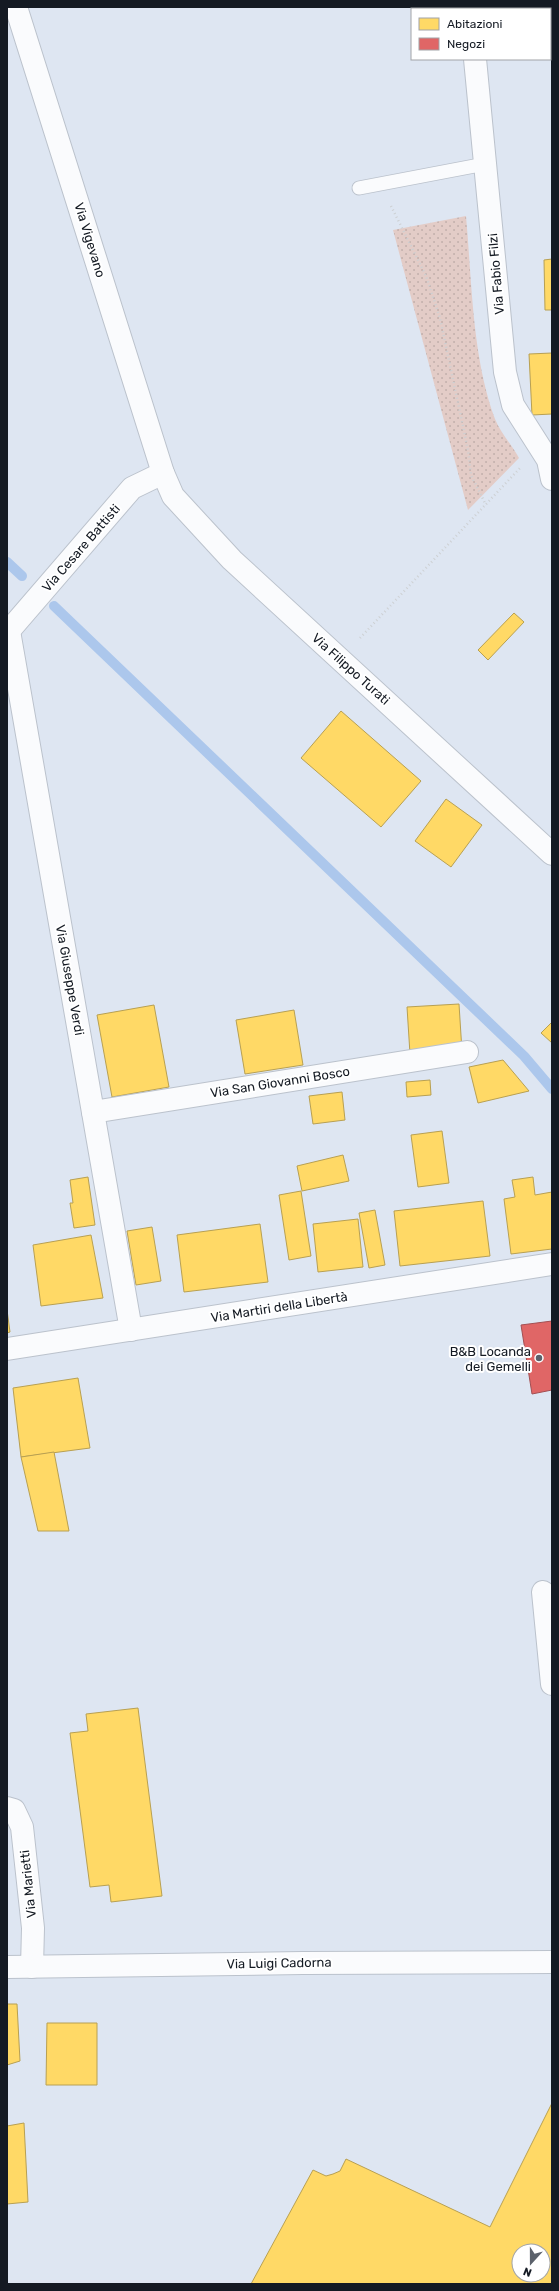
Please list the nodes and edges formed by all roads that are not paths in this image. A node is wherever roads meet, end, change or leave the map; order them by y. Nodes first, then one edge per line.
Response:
1 (16, 7) edge
2 (475, 60) edge
3 (485, 164) junction
4 (359, 188) dead end
5 (548, 461) edge
6 (163, 473) junction
7 (8, 632) edge
8 (552, 854) edge
9 (467, 1052) dead end
10 (93, 1112) junction
11 (552, 1264) edge
12 (131, 1330) junction
13 (7, 1350) edge
14 (543, 1592) dead end
15 (552, 1684) edge
16 (7, 1808) edge
17 (552, 1962) edge
18 (7, 1967) edge
19 (32, 1967) junction

1 - 6 street, Via Vigevano
2 - 3 street, Via Fabio Filzi
3 - 4 lane
3 - 5 street, Via Fabio Filzi
6 - 7 street, Via Cesare Battisti
6 - 8 street, Via Filippo Turati
7 - 10 street, Via Giuseppe Verdi
9 - 10 street, Via San Giovanni Bosco
10 - 12 street, Via Giuseppe Verdi
11 - 12 street, Via Martiri della Libertà
12 - 13 street, Via Martiri della Libertà
14 - 15 street
16 - 19 street, Via Marietti
17 - 19 street, Via Luigi Cadorna
18 - 19 street, Via Luigi Cadorna

